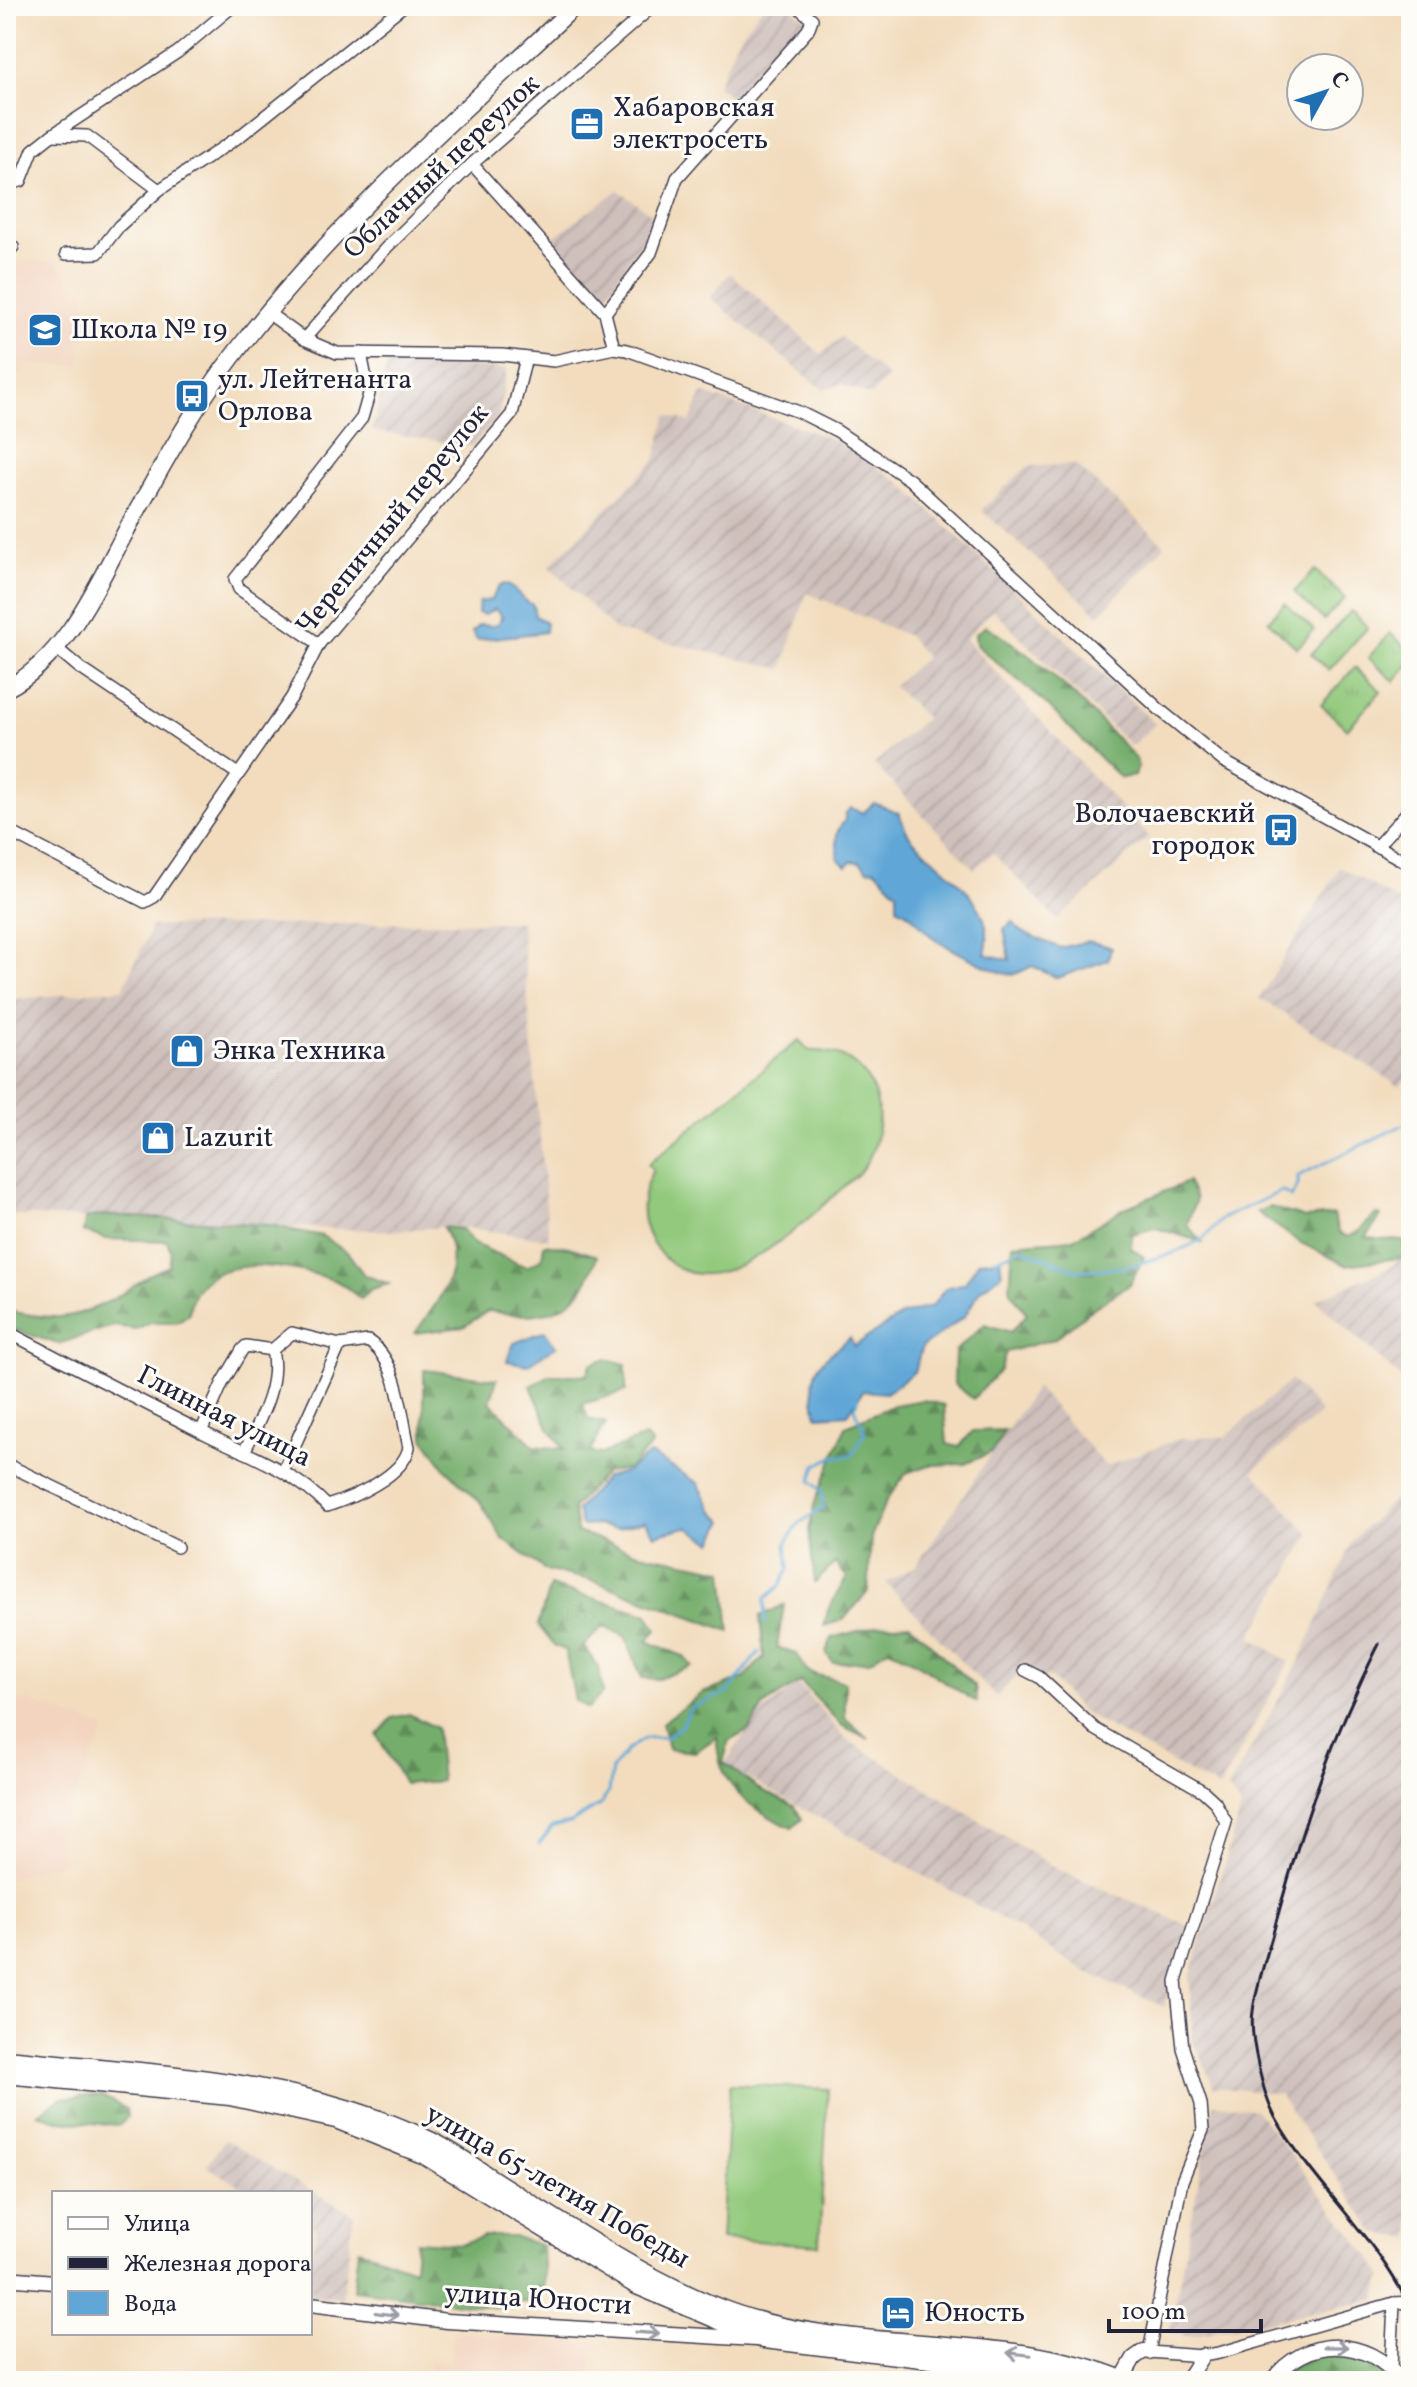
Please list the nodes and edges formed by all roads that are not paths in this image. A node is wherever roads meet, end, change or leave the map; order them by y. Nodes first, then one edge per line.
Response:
1 (233, 6) edge
2 (403, 6) edge
3 (575, 6) edge
4 (653, 6) edge
5 (797, 6) edge
6 (51, 135) junction
7 (472, 164) junction
8 (6, 184) edge
9 (159, 190) junction
10 (66, 254) dead end
11 (268, 313) junction
12 (605, 313) junction
13 (304, 339) junction
14 (614, 348) junction
15 (361, 353) junction
16 (526, 358) junction
17 (319, 644) junction
18 (56, 648) junction
19 (6, 689) edge
20 (238, 774) junction
21 (1411, 808) edge
22 (6, 830) edge
23 (1376, 847) junction
24 (1411, 865) edge
25 (6, 1331) edge
26 (340, 1345) junction
27 (267, 1350) junction
28 (201, 1432) junction
29 (244, 1452) junction
30 (6, 1464) edge
31 (283, 1471) junction
32 (177, 1547) dead end
33 (1025, 1670) dead end
34 (6, 2059) edge
35 (6, 2074) edge
36 (12, 2278) edge
37 (52, 2282) edge
38 (1411, 2302) edge
39 (1394, 2303) junction
40 (312, 2304) edge
41 (764, 2339) junction
42 (1149, 2352) junction
43 (1202, 2356) junction
44 (1391, 2368) junction
45 (1026, 2375) edge
46 (1081, 2381) edge
47 (1122, 2381) edge
48 (1186, 2381) edge
49 (1272, 2381) edge
50 (1401, 2381) edge

1 - 6 street
2 - 9 street
3 - 11 main road
4 - 7 street, Облачный переулок
5 - 12 street
6 - 8 street
6 - 9 street
7 - 12 street
7 - 13 street, Облачный переулок
9 - 10 street
11 - 13 street
11 - 18 main road
12 - 14 street
13 - 15 street
14 - 16 street
14 - 23 street
15 - 16 street
15 - 17 street
16 - 17 street, Черепичный переулок
17 - 20 street, Черепичный переулок
18 - 19 main road
18 - 20 street
20 - 22 street, Черепичный переулок
21 - 23 street
23 - 24 street
25 - 28 street, Глинная улица
26 - 27 street, Глинная улица
26 - 31 street
26 - 31 street, Глинная улица
27 - 28 street
27 - 29 street
28 - 29 street, Глинная улица
29 - 31 street, Глинная улица
30 - 32 street
33 - 42 street
47 -> 34 main road, улица 65-летия Победы
35 - 41 main road, улица 65-летия Победы
36 - 37 street
38 - 39 street
39 - 43 street
39 - 44 street
40 -> 41 street, улица Юности
41 - 45 main road, улица 65-летия Победы
42 - 43 street
42 - 47 street
43 - 48 street
49 -> 44 street
44 - 50 street
45 - 46 main road, улица 65-летия Победы

